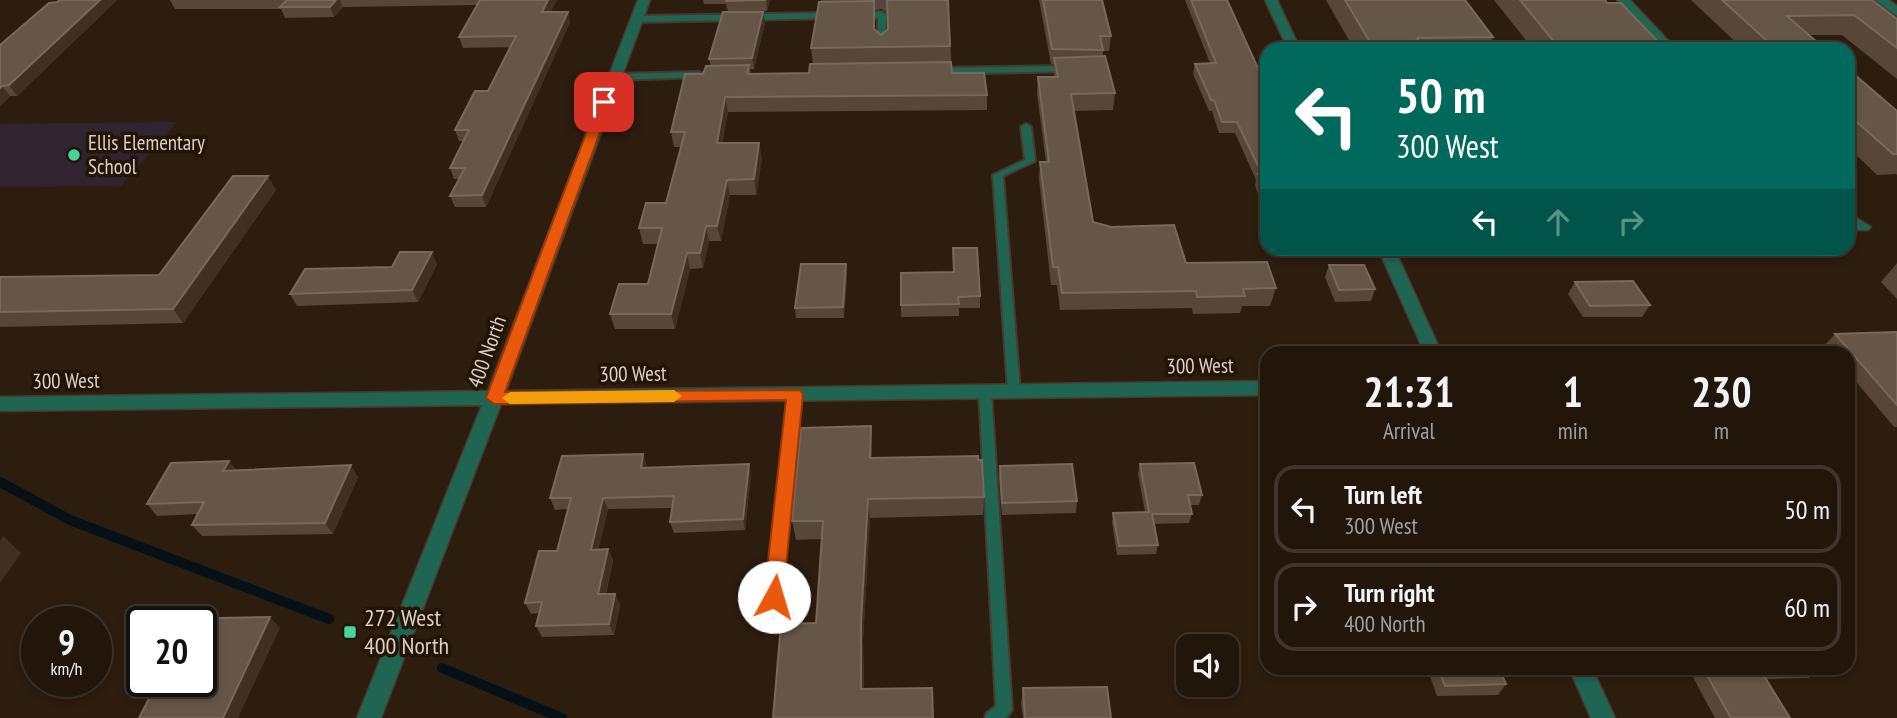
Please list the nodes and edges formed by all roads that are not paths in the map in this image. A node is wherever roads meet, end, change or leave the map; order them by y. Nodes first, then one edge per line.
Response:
1 (644, 0) edge
2 (1271, 0) edge
3 (1623, 0) edge
4 (1881, 0) edge
5 (1897, 12) edge
6 (842, 15) edge
7 (855, 15) edge
8 (637, 19) junction
9 (1291, 42) edge
10 (1663, 42) edge
11 (882, 49) edge
12 (1085, 69) edge
13 (921, 72) edge
14 (715, 75) edge
15 (614, 77) junction
16 (1026, 127) dead end
17 (1855, 222) edge
18 (1863, 227) dead end
19 (1389, 256) edge
20 (1430, 346) edge
21 (1260, 388) edge
22 (1014, 391) junction
23 (985, 392) junction
24 (795, 394) junction
25 (494, 398) junction
26 (0, 404) edge
27 (774, 597) dead end
28 (1583, 675) edge
29 (369, 718) edge
30 (993, 718) edge
31 (1603, 718) edge

1 - 8 street, 400 North
2 - 9 street
3 - 10 street
4 - 5 street
6 - 8 lane
7 - 11 lane
8 - 15 street, 400 North
12 - 13 lane
14 - 15 lane
15 - 25 street, 400 North
16 - 22 lane
17 - 18 street
19 - 20 street
21 - 22 street, 300 West
22 - 23 street, 300 West
23 - 24 street, 300 West
23 - 30 lane
24 - 25 street, 300 West
24 - 27 lane
25 - 26 street, 300 West
25 - 29 street, 400 North
28 - 31 street

